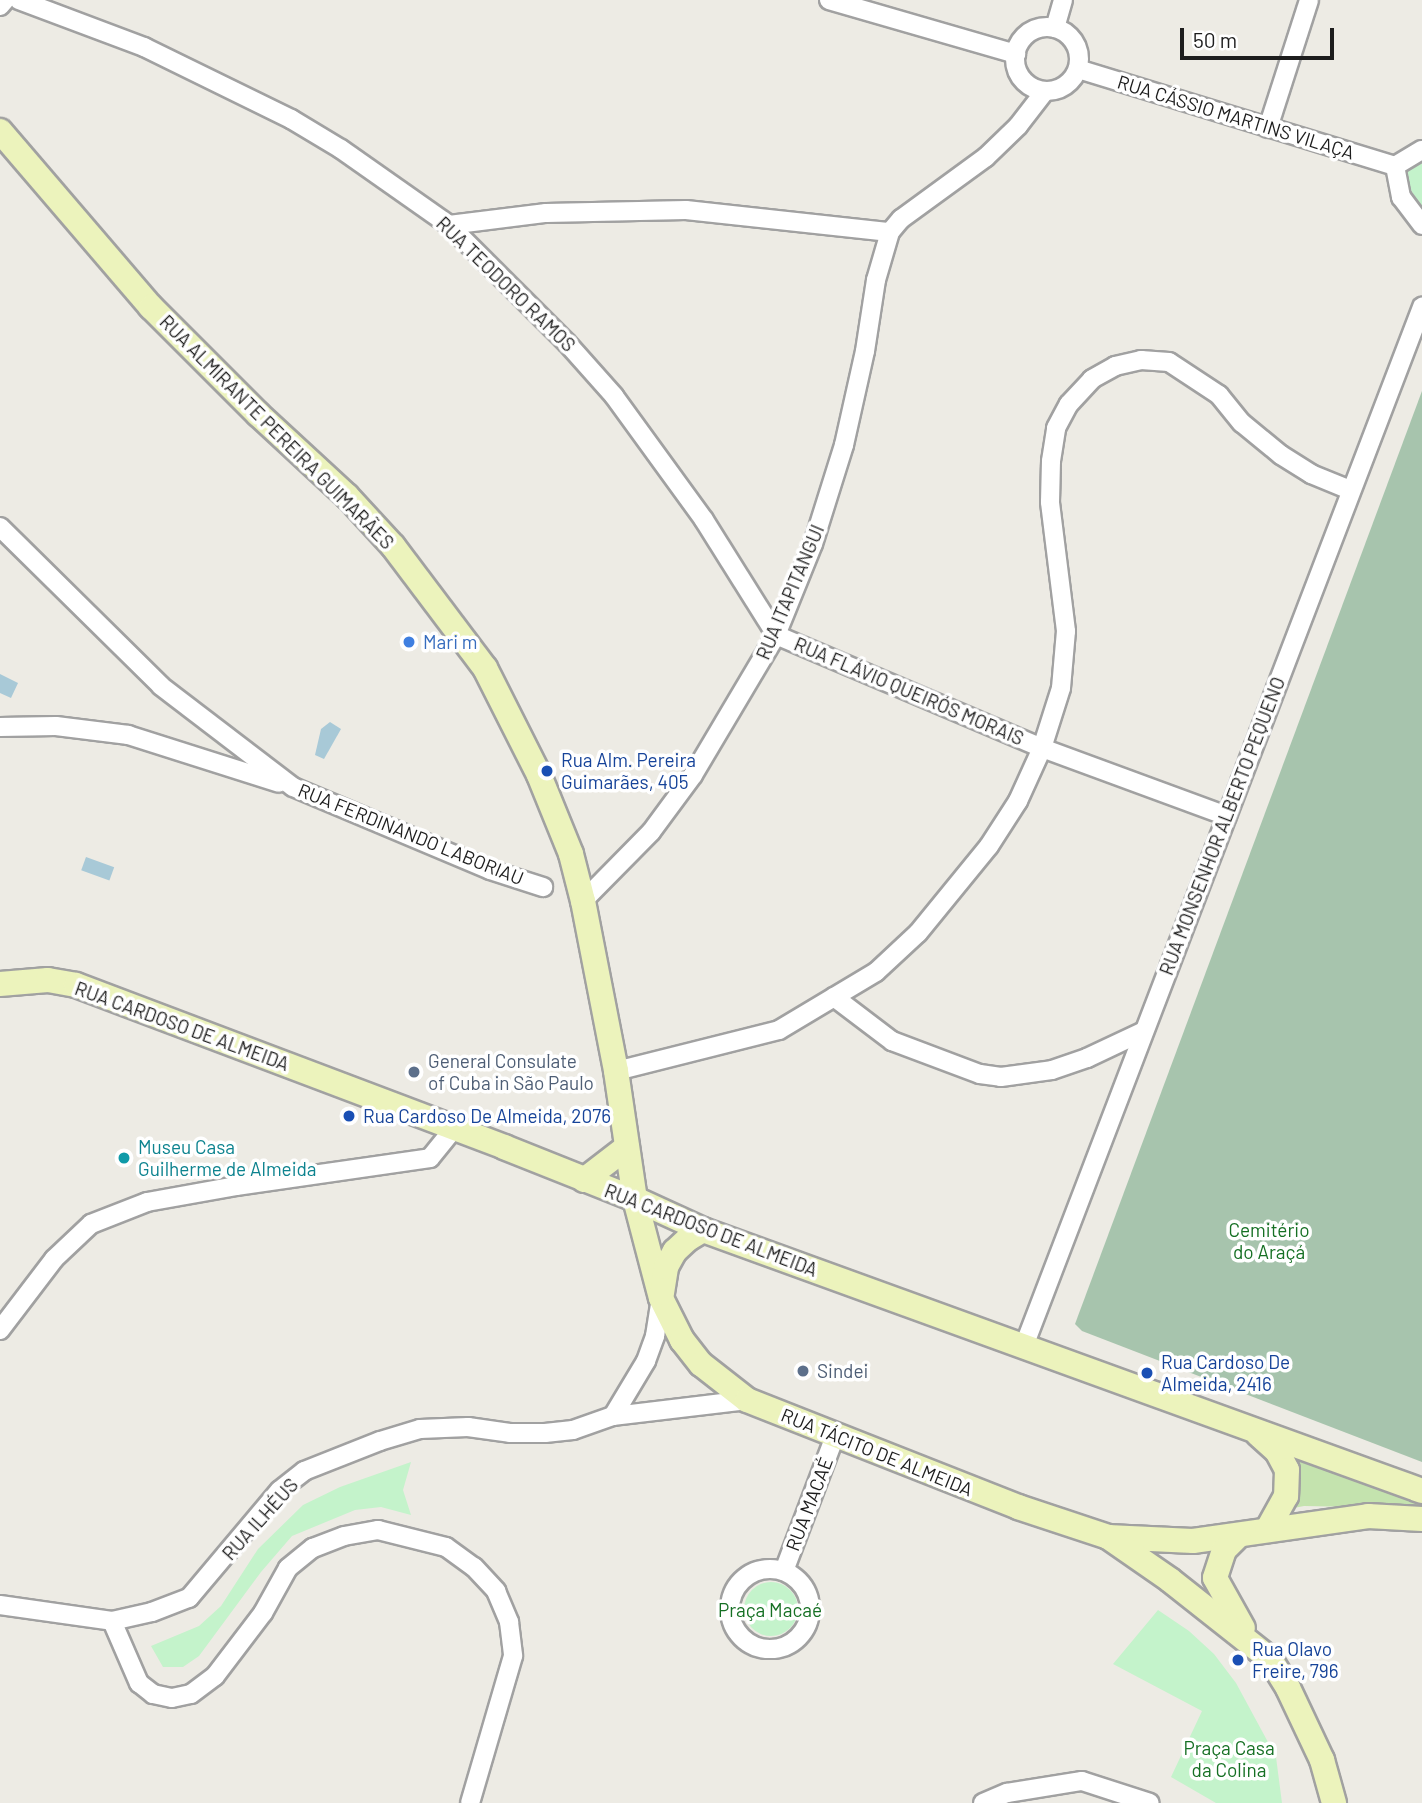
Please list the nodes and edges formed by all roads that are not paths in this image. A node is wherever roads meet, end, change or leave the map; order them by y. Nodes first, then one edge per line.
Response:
1 (5, 0) edge
2 (19, 0) edge
3 (828, 0) edge
4 (1063, 0) edge
5 (1310, 0) edge
6 (0, 6) edge
7 (1055, 28) junction
8 (1016, 54) junction
9 (1078, 69) junction
10 (1045, 91) junction
11 (1268, 128) junction
12 (0, 131) edge
13 (1422, 150) edge
14 (1395, 166) junction
15 (449, 225) junction
16 (1422, 225) edge
17 (890, 232) junction
18 (1422, 306) edge
19 (1350, 490) junction
20 (0, 527) edge
21 (776, 635) junction
22 (0, 727) edge
23 (1042, 748) junction
24 (293, 787) junction
25 (1227, 816) junction
26 (543, 887) dead end
27 (583, 901) junction
28 (5, 987) edge
29 (834, 997) junction
30 (1144, 1031) junction
31 (616, 1071) junction
32 (454, 1128) junction
33 (627, 1147) junction
34 (584, 1180) junction
35 (635, 1199) junction
36 (703, 1230) junction
37 (661, 1298) junction
38 (0, 1330) edge
39 (1024, 1346) junction
40 (747, 1400) junction
41 (613, 1416) junction
42 (1254, 1431) junction
43 (835, 1436) junction
44 (1422, 1490) edge
45 (1422, 1519) edge
46 (1268, 1529) junction
47 (1239, 1535) junction
48 (1108, 1537) junction
49 (784, 1571) junction
50 (0, 1605) edge
51 (112, 1621) junction
52 (1253, 1643) junction
53 (1326, 1772) junction
54 (470, 1803) edge
55 (983, 1803) edge
56 (1150, 1803) edge
57 (1324, 1803) edge
58 (1334, 1803) edge

1 - 6 street
2 - 15 street, RUA TEODORO RAMOS
3 - 8 street
4 - 7 street
5 - 11 street
7 - 8 street
7 - 9 street
8 - 10 street
9 - 10 street
9 - 11 street, RUA CÁSSIO MARTINS VILAÇA
10 - 17 street
11 - 14 street, RUA CÁSSIO MARTINS VILAÇA
12 - 27 main road, RUA ALMIRANTE PEREIRA GUIMARÃES
13 - 14 street
14 - 16 street
15 - 17 street
15 - 21 street, RUA TEODORO RAMOS
17 - 21 street, RUA ITAPITANGUI
18 - 19 street, RUA MONSENHOR ALBERTO PEQUENO
19 - 23 street, RUA FLÁVIO QUEIRÓS MORAIS
19 - 25 street, RUA MONSENHOR ALBERTO PEQUENO
20 - 24 street, RUA FERDINANDO LABORIAU
21 - 23 street, RUA FLÁVIO QUEIRÓS MORAIS
21 - 27 street, RUA ITAPITANGUI
22 - 24 street
23 - 25 street, RUA FLÁVIO QUEIRÓS MORAIS
23 - 29 street, RUA FLÁVIO QUEIRÓS MORAIS
24 - 26 street, RUA FERDINANDO LABORIAU
25 - 30 street, RUA MONSENHOR ALBERTO PEQUENO
27 - 31 main road, RUA ALMIRANTE PEREIRA GUIMARÃES
28 - 32 main road, RUA CARDOSO DE ALMEIDA
29 - 30 street
29 - 31 street, RUA FLÁVIO QUEIRÓS MORAIS
30 - 39 street, RUA MONSENHOR ALBERTO PEQUENO
31 - 33 main road, RUA ALMIRANTE PEREIRA GUIMARÃES
32 - 34 main road, RUA CARDOSO DE ALMEIDA
32 - 38 street
33 - 34 main road
33 - 35 main road, RUA ALMIRANTE PEREIRA GUIMARÃES
34 - 35 main road, RUA CARDOSO DE ALMEIDA
35 - 36 main road, RUA CARDOSO DE ALMEIDA
35 - 37 main road, RUA TÁCITO DE ALMEIDA
36 - 37 main road
36 - 39 main road, RUA CARDOSO DE ALMEIDA
37 - 40 main road, RUA TÁCITO DE ALMEIDA
37 - 41 street
39 - 42 main road, RUA CARDOSO DE ALMEIDA
40 - 41 street, RUA ILHÉUS
40 - 43 main road, RUA TÁCITO DE ALMEIDA
41 - 51 street, RUA ILHÉUS
42 - 44 main road, RUA CARDOSO DE ALMEIDA
42 - 46 main road
43 - 48 main road, RUA TÁCITO DE ALMEIDA
43 - 49 street, RUA MACAÉ
45 - 46 main road
46 - 47 main road
47 - 48 main road, RUA TÁCITO DE ALMEIDA
47 - 52 main road
48 - 52 main road
49 - 49 street
50 - 51 street, RUA ILHÉUS
51 - 54 street
52 - 53 main road
53 - 57 main road
53 - 58 main road
55 - 56 street

